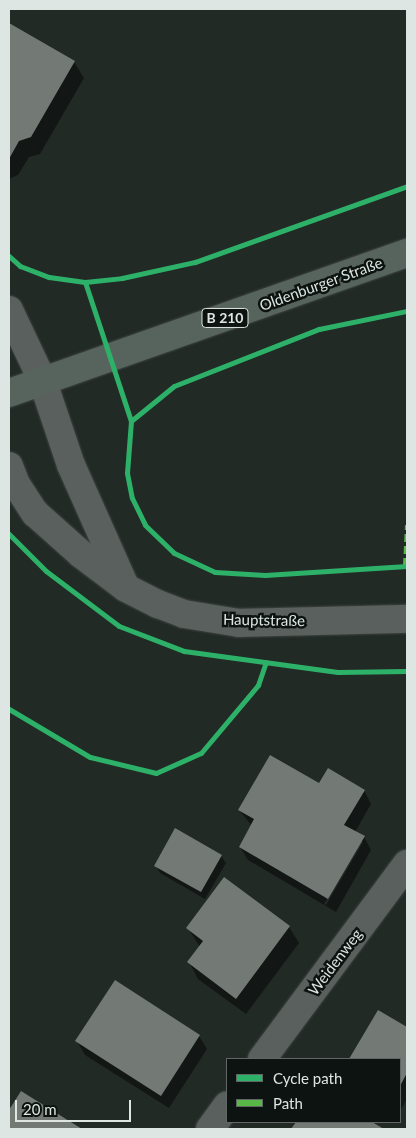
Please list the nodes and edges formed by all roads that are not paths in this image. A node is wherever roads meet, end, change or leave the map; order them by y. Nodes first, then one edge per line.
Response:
1 (407, 253) edge
2 (9, 310) edge
3 (43, 382) junction
4 (9, 393) edge
5 (9, 466) edge
6 (126, 588) junction
7 (407, 619) edge
8 (407, 864) edge
9 (263, 1058) edge
10 (226, 1107) edge
11 (210, 1129) edge

1 - 3 main road, Oldenburger Straße / B 210
2 - 3 street
3 - 4 main road, Oldenburger Straße / B 210
3 - 6 street
5 - 6 street, Hauptstraße
6 - 7 street, Hauptstraße
8 - 9 street, Weidenweg
10 - 11 street

